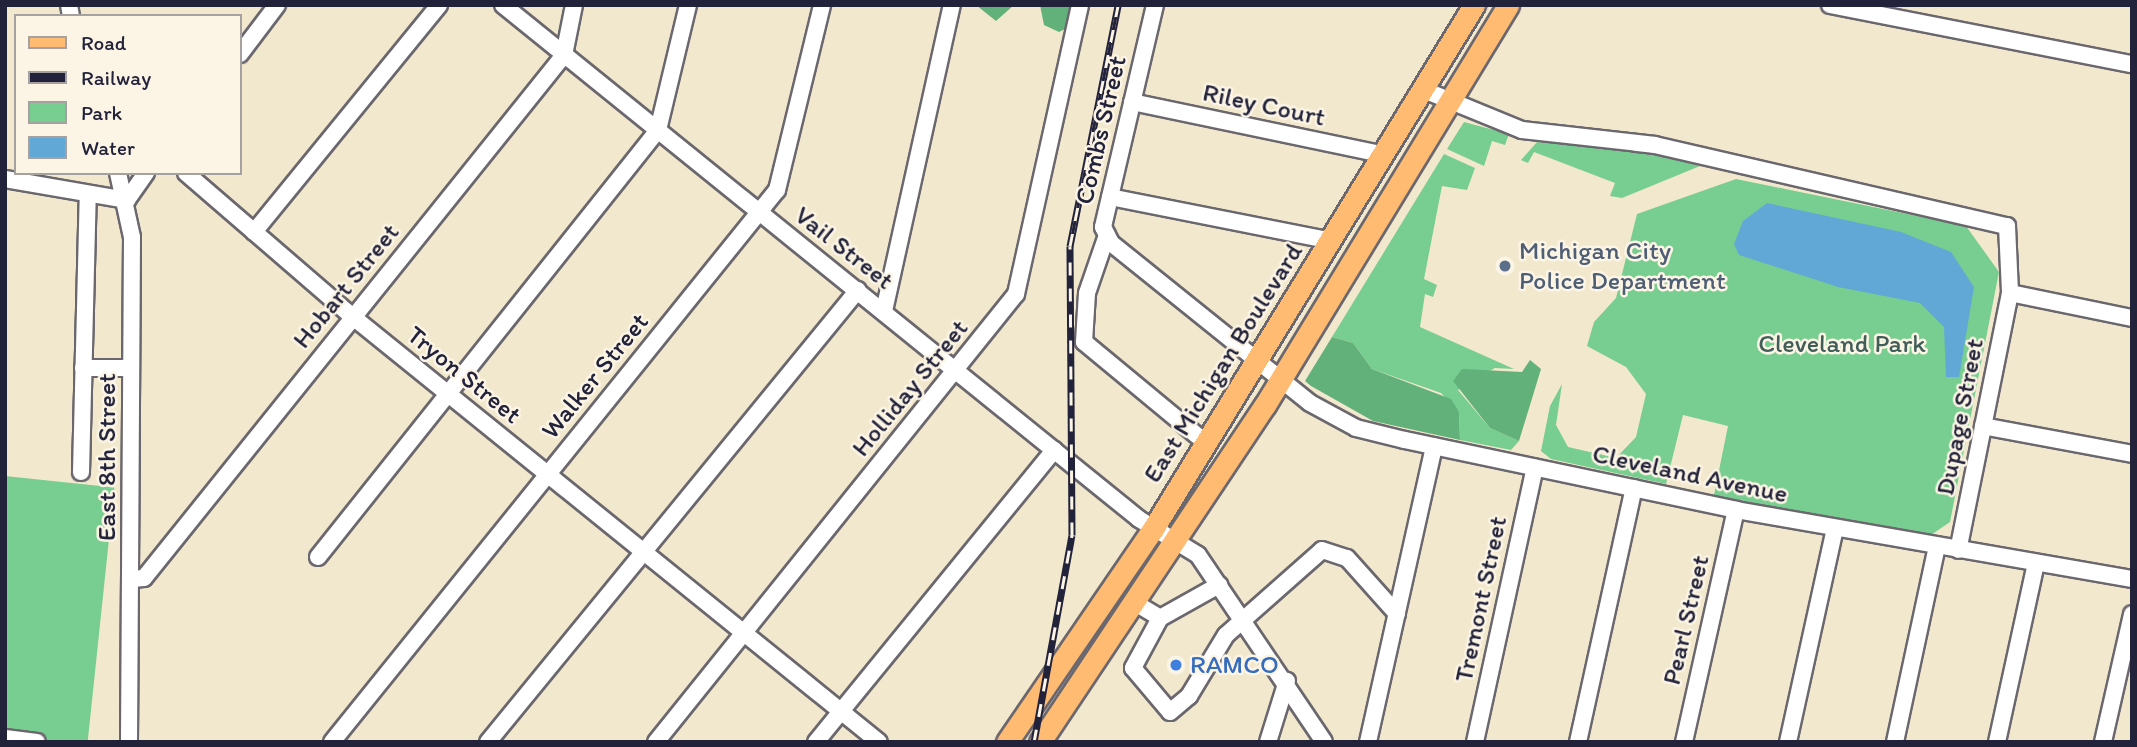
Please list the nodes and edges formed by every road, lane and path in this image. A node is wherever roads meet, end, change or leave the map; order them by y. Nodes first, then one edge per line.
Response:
1 (277, 5) edge
2 (439, 5) edge
3 (503, 5) edge
4 (574, 5) edge
5 (688, 5) edge
6 (822, 5) edge
7 (951, 5) edge
8 (1080, 5) edge
9 (1155, 5) edge
10 (1474, 5) edge
11 (1508, 5) edge
12 (1830, 5) edge
13 (242, 51) edge
14 (564, 55) junction
15 (2132, 64) edge
16 (1424, 90) junction
17 (1132, 102) junction
18 (1448, 104) junction
19 (658, 130) junction
20 (1385, 155) junction
21 (119, 175) edge
22 (145, 175) edge
23 (188, 175) edge
24 (5, 179) edge
25 (88, 194) junction
26 (1110, 197) junction
27 (127, 200) junction
28 (758, 211) junction
29 (254, 232) junction
30 (1107, 235) junction
31 (1332, 241) junction
32 (858, 290) junction
33 (2010, 293) junction
34 (884, 311) junction
35 (353, 317) junction
36 (2132, 318) edge
37 (1260, 361) junction
38 (83, 368) junction
39 (131, 368) junction
40 (958, 370) junction
41 (1282, 379) junction
42 (450, 396) junction
43 (1983, 426) junction
44 (1206, 443) junction
45 (1434, 446) junction
46 (1054, 450) junction
47 (2132, 454) edge
48 (1535, 467) junction
49 (81, 472) dead end
50 (548, 474) junction
51 (1634, 488) junction
52 (1736, 510) junction
53 (1835, 528) junction
54 (1153, 529) junction
55 (1177, 541) junction
56 (1937, 546) junction
57 (1958, 550) junction
58 (644, 551) junction
59 (318, 557) dead end
60 (2036, 563) junction
61 (132, 579) junction
62 (2132, 579) edge
63 (1219, 584) junction
64 (1137, 604) junction
65 (1397, 614) junction
66 (2132, 614) edge
67 (1160, 618) junction
68 (1243, 619) junction
69 (744, 632) junction
70 (1287, 681) junction
71 (843, 712) junction
72 (5, 738) edge
73 (1044, 739) edge
74 (336, 740) edge
75 (37, 742) edge
76 (129, 742) edge
77 (488, 742) edge
78 (656, 742) edge
79 (816, 742) edge
80 (879, 742) edge
81 (1007, 742) edge
82 (1268, 742) edge
83 (1324, 742) edge
84 (1368, 742) edge
85 (1475, 742) edge
86 (1578, 742) edge
87 (1684, 742) edge
88 (1788, 742) edge
89 (1895, 742) edge
90 (1997, 742) edge
91 (2103, 742) edge

1 - 13 street
2 - 29 street
3 - 14 street, Vail Street
4 - 14 street, Hobart Street
5 - 19 street
6 - 28 street, Walker Street
7 - 34 street
8 - 40 street, Holliday Street
9 - 17 street, Combs Street
10 - 16 main road, East Michigan Boulevard
11 - 18 main road
12 - 15 street
14 - 19 street, Vail Street
14 - 35 street, Hobart Street
16 - 18 street
16 - 20 main road, East Michigan Boulevard
17 - 20 street, Riley Court
17 - 26 street, Combs Street
18 - 33 street, Dupage Street
18 - 41 main road
19 - 28 street, Vail Street
19 - 42 street
20 - 31 main road, East Michigan Boulevard
21 - 27 street, East 8th Street
22 - 27 street
23 - 29 street, Tryon Street
24 - 25 street
25 - 27 street
25 - 38 street
26 - 30 street, Combs Street
26 - 31 street
27 - 39 street, East 8th Street
28 - 32 street, Vail Street
28 - 50 street, Walker Street
29 - 35 street, Tryon Street
30 - 37 street, Combs Street
30 - 44 street
31 - 37 main road, East Michigan Boulevard
32 - 34 street, Vail Street
32 - 58 street
33 - 36 street
33 - 43 street, Dupage Street
34 - 40 street, Vail Street
35 - 42 street, Tryon Street
35 - 61 street, Hobart Street
37 - 41 street, Cleveland Avenue
37 - 44 main road, East Michigan Boulevard
38 - 39 street
38 - 49 street
39 - 61 street, East 8th Street
40 - 46 street, Vail Street
40 - 69 street, Holliday Street
41 - 45 street, Cleveland Avenue
41 - 55 main road
42 - 50 street, Tryon Street
42 - 59 street
43 - 47 street
43 - 57 street, Dupage Street
44 - 54 main road, East Michigan Boulevard
45 - 48 street, Cleveland Avenue
45 - 65 street
46 - 54 street, Vail Street
46 - 71 street
48 - 51 street, Cleveland Avenue
48 - 85 street, Tremont Street
50 - 58 street, Tryon Street
50 - 74 street, Walker Street
51 - 52 street, Cleveland Avenue
51 - 86 street
52 - 53 street, Cleveland Avenue
52 - 87 street, Pearl Street
53 - 56 street, Cleveland Avenue
53 - 88 street
54 - 55 street, Vail Street
54 - 81 main road, East Michigan Boulevard
55 - 63 street, Vail Street
55 - 64 main road
56 - 57 street, Cleveland Avenue
56 - 89 street
57 - 60 street, Cleveland Avenue
58 - 69 street, Tryon Street
58 - 77 street
60 - 62 street, Cleveland Avenue
60 - 90 street
61 - 76 street, East 8th Street
63 - 67 street
63 - 68 street, Vail Street
64 - 67 street
64 - 73 main road
65 - 68 street
65 - 84 street
66 - 91 street
67 - 68 street
68 - 70 street, Vail Street
69 - 71 street, Tryon Street
69 - 78 street, Holliday Street
70 - 82 street
70 - 83 street, Vail Street
71 - 79 street
71 - 80 street, Tryon Street
72 - 75 street

